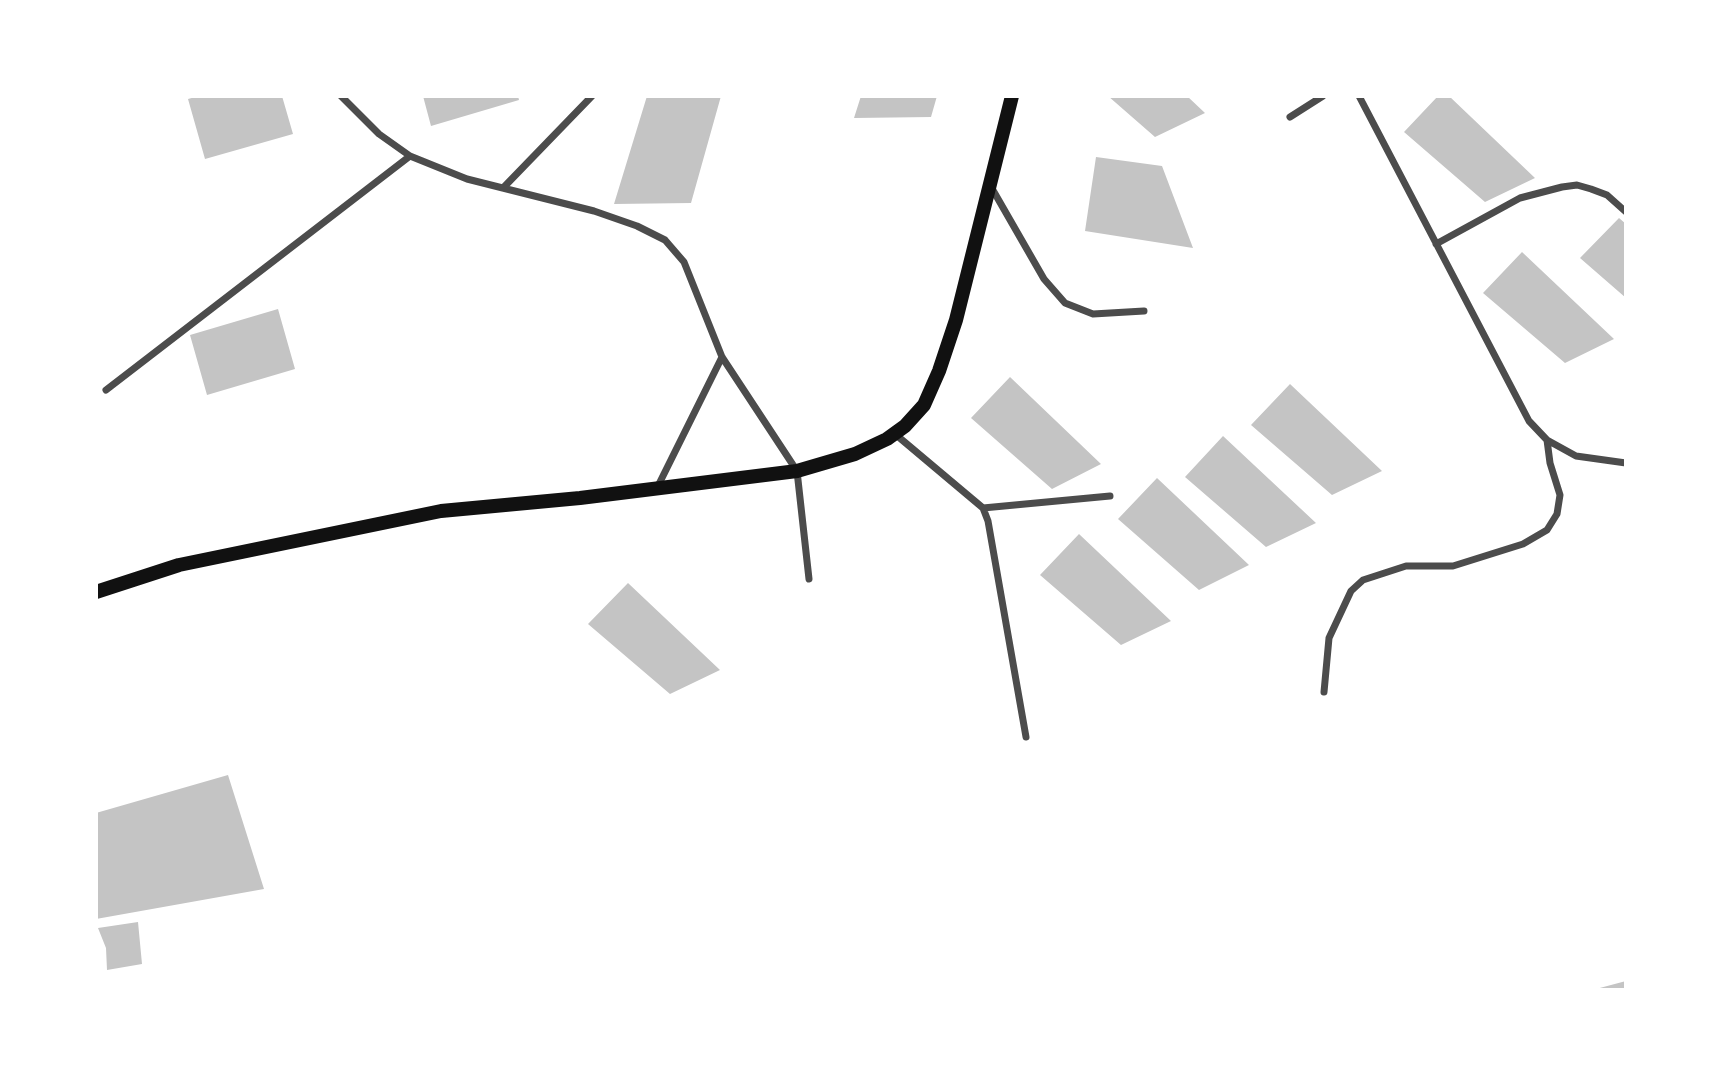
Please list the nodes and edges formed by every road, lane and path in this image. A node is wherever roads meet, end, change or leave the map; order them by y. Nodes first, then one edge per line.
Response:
1 (341, 96) edge
2 (592, 96) edge
3 (1012, 96) edge
4 (1323, 96) edge
5 (1359, 96) edge
6 (1290, 117) dead end
7 (410, 156) junction
8 (990, 184) junction
9 (503, 188) junction
10 (1626, 212) edge
11 (1436, 244) junction
12 (1144, 311) dead end
13 (722, 357) junction
14 (106, 390) dead end
15 (895, 434) junction
16 (1548, 440) junction
17 (1626, 463) edge
18 (797, 471) junction
19 (657, 489) junction
20 (1110, 496) dead end
21 (983, 508) junction
22 (809, 579) dead end
23 (96, 592) edge
24 (1324, 692) dead end
25 (1026, 737) dead end

1 - 7 street
2 - 9 street
3 - 8 main road
4 - 6 street
5 - 11 street
7 - 9 street
7 - 14 street
8 - 12 street
8 - 15 main road
9 - 13 street
10 - 11 street
11 - 16 street
13 - 18 street
13 - 19 street
15 - 18 main road
15 - 21 street
16 - 17 street
16 - 24 street
18 - 19 main road
18 - 22 street
19 - 23 main road
20 - 21 street
21 - 25 street

